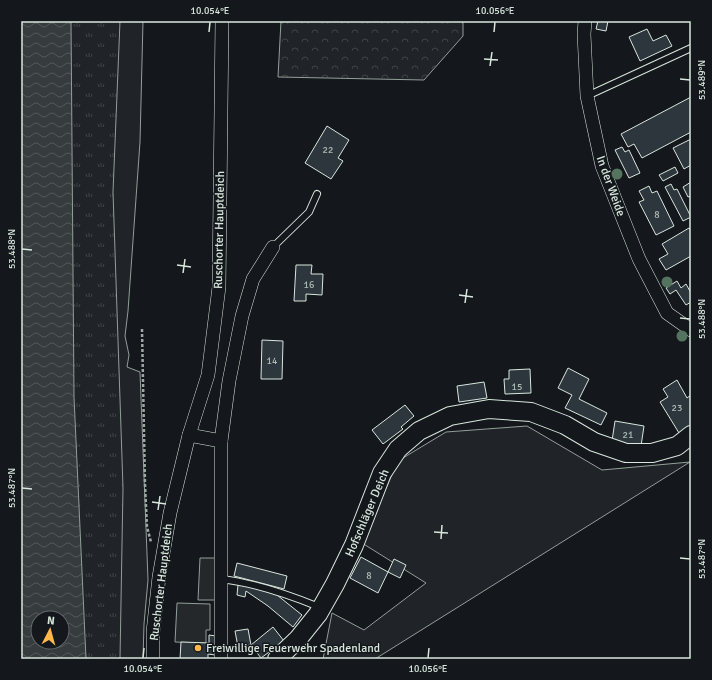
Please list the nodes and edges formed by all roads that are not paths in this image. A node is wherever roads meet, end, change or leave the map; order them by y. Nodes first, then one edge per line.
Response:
1 (222, 21) edge
2 (585, 21) edge
3 (691, 48) edge
4 (587, 96) junction
5 (317, 194) dead end
6 (273, 247) joint
7 (691, 330) edge
8 (189, 435) junction
9 (691, 435) edge
10 (221, 441) junction
11 (221, 579) junction
12 (321, 607) junction
13 (153, 659) edge
14 (221, 659) edge
15 (277, 659) edge

1 - 8 street, Ruschorter Hauptdeich
2 - 4 street, In der Weide
3 - 4 lane
4 - 7 street, In der Weide
5 - 6 lane
6 - 10 street
8 - 10 street
8 - 13 street, Ruschorter Hauptdeich
9 - 12 street, Hofschläger Deich
10 - 11 street
11 - 12 lane
11 - 14 street
12 - 15 street, Hofschläger Deich

